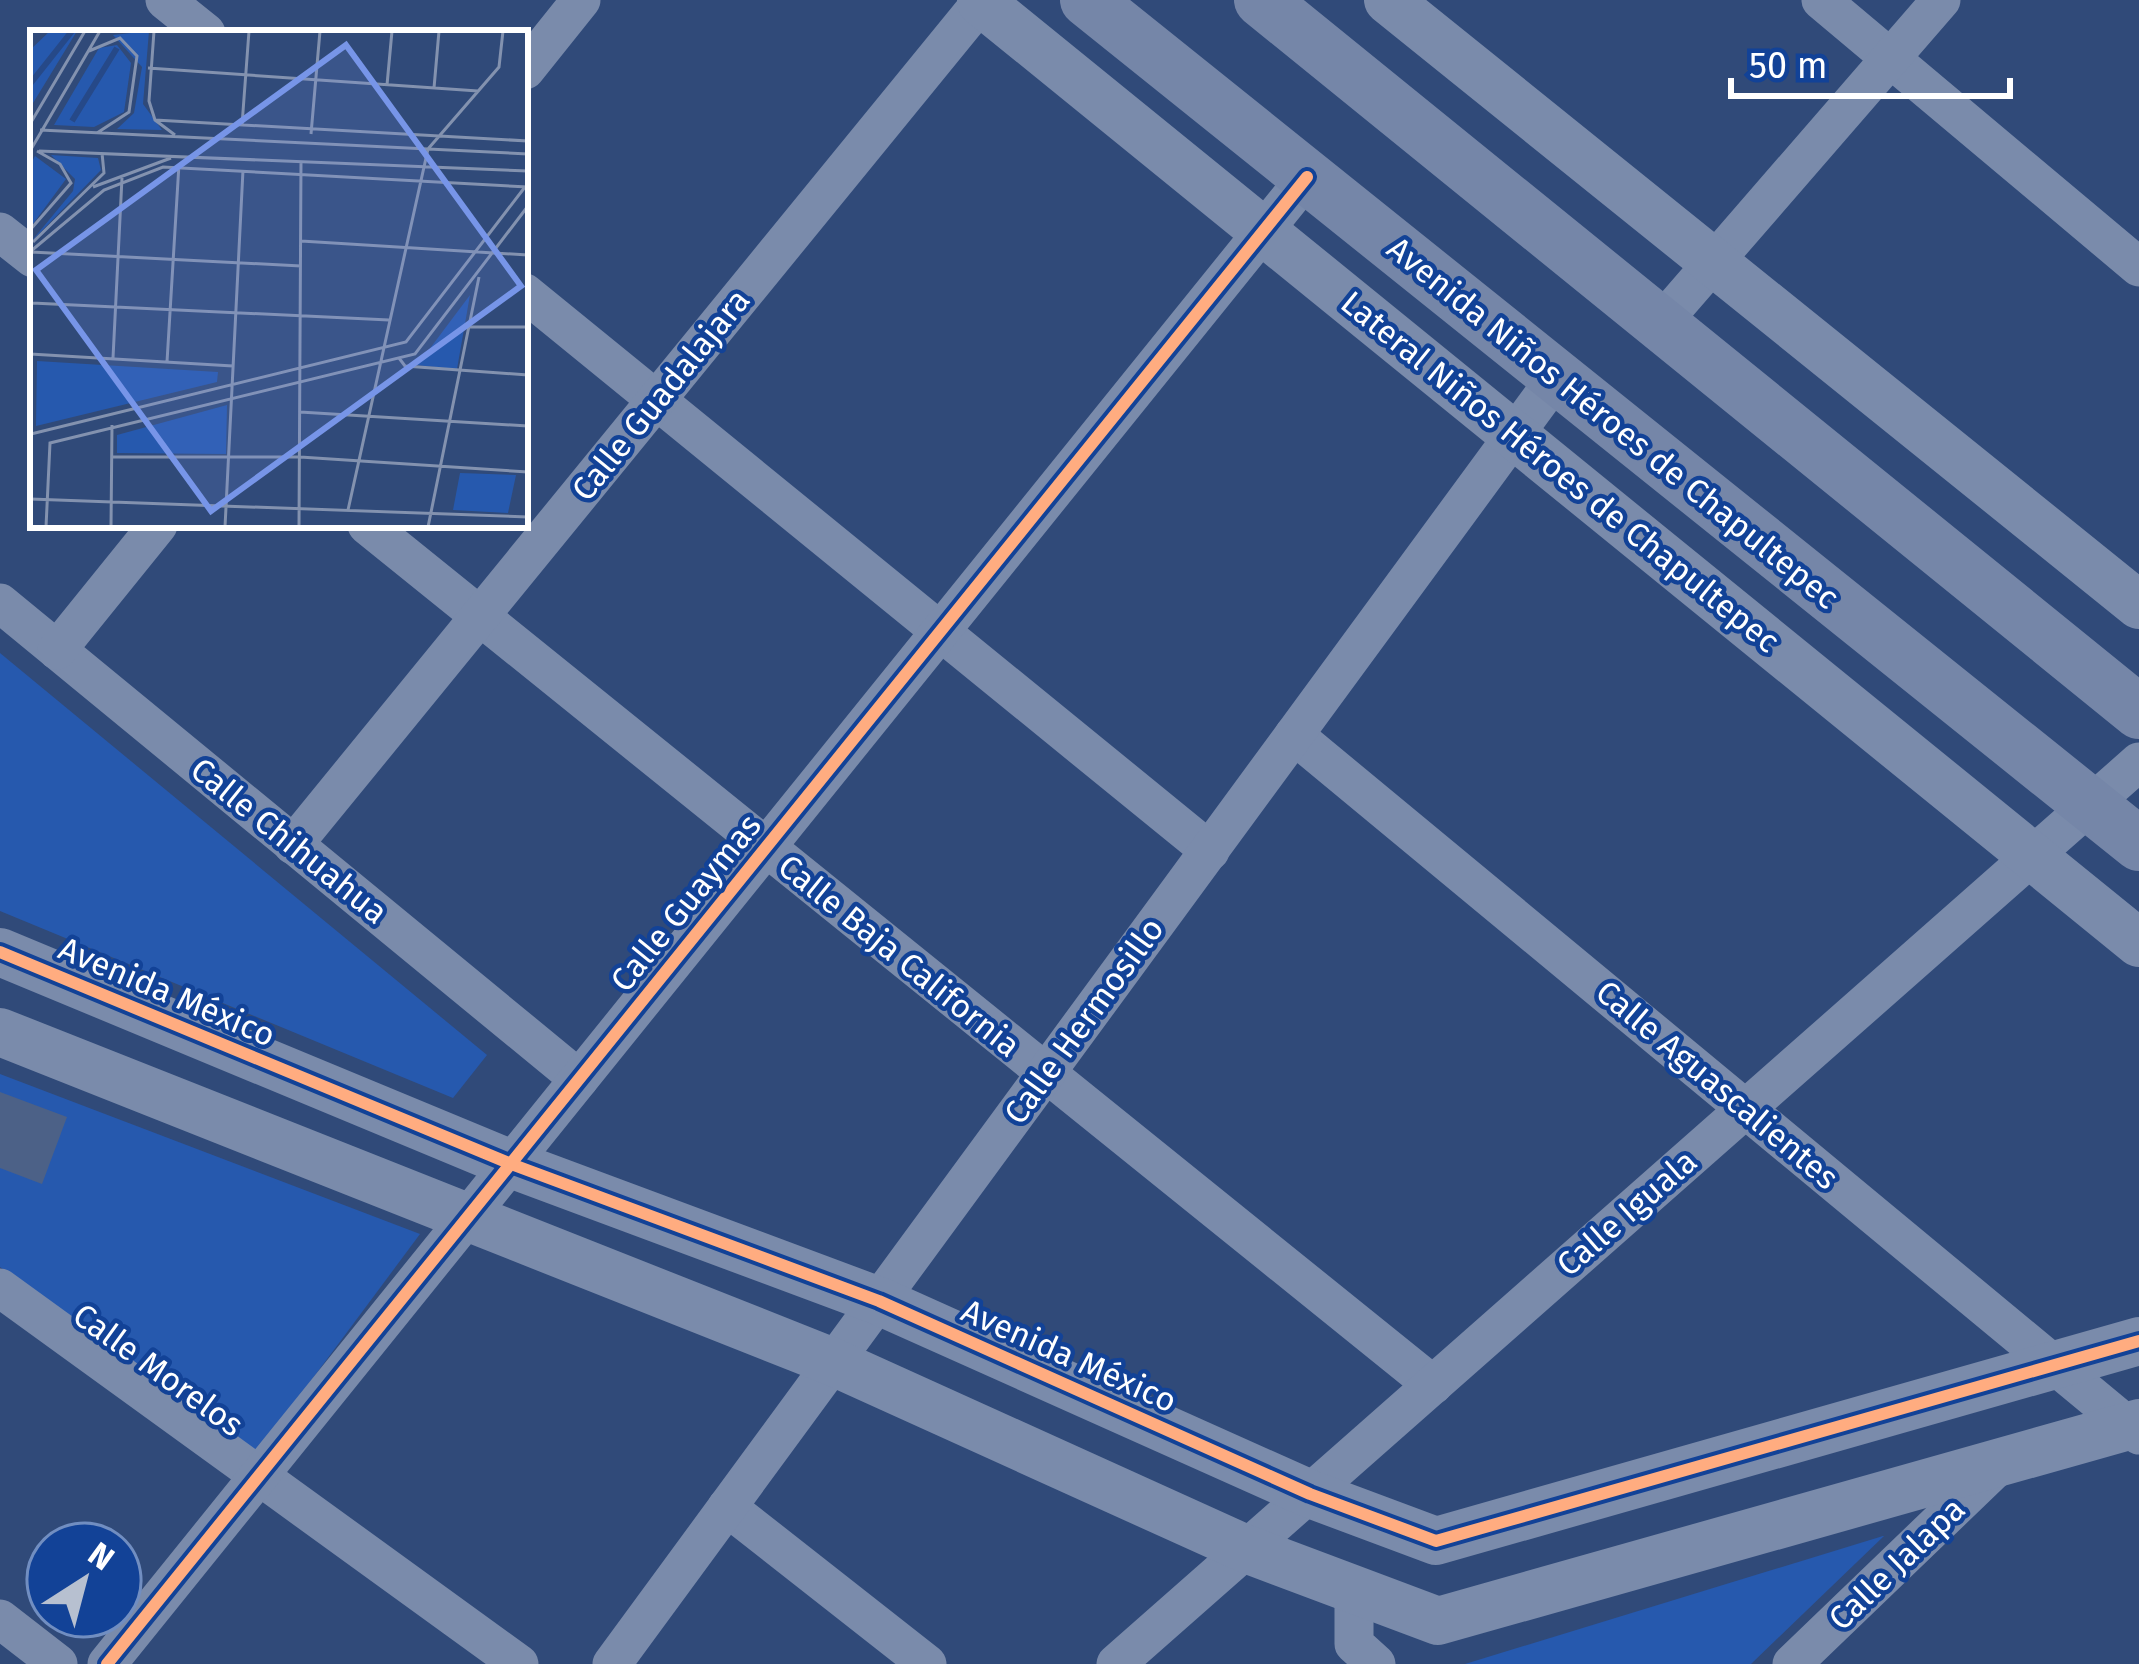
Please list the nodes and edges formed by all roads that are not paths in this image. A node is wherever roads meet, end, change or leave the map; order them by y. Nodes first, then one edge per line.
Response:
1 (165, 0) edge
2 (581, 0) edge
3 (1087, 0) edge
4 (1261, 0) edge
5 (1821, 0) edge
6 (1941, 0) edge
7 (981, 1) edge
8 (1407, 6) edge
9 (202, 30) edge
10 (1890, 58) junction
11 (528, 66) edge
12 (1307, 177) junction
13 (1263, 231) junction
14 (0, 232) edge
15 (30, 256) edge
16 (1714, 262) junction
17 (2139, 267) edge
18 (528, 295) edge
19 (1660, 324) junction
20 (1556, 378) junction
21 (657, 400) junction
22 (1515, 435) junction
23 (156, 528) edge
24 (371, 528) edge
25 (0, 603) edge
26 (2139, 605) edge
27 (481, 615) junction
28 (940, 631) junction
29 (57, 650) junction
30 (2139, 712) edge
31 (1294, 735) junction
32 (2139, 762) edge
33 (2090, 806) junction
34 (2139, 844) edge
35 (293, 845) junction
36 (766, 847) junction
37 (1210, 851) junction
38 (2032, 856) junction
39 (2139, 944) edge
40 (0, 952) edge
41 (0, 1032) edge
42 (1044, 1076) junction
43 (579, 1079) junction
44 (1746, 1109) junction
45 (511, 1164) junction
46 (464, 1221) junction
47 (0, 1288) edge
48 (879, 1301) junction
49 (2139, 1341) edge
50 (833, 1363) junction
51 (2058, 1367) junction
52 (1433, 1384) junction
53 (2136, 1428) edge
54 (2001, 1463) junction
55 (258, 1477) junction
56 (1310, 1494) junction
57 (727, 1507) junction
58 (1246, 1549) junction
59 (1354, 1590) junction
60 (0, 1619) edge
61 (58, 1664) edge
62 (107, 1664) edge
63 (519, 1664) edge
64 (612, 1664) edge
65 (927, 1664) edge
66 (1116, 1664) edge
67 (1376, 1664) edge
68 (1792, 1664) edge

1 - 9 street
2 - 11 street
3 - 12 main road, Avenida Niños Héroes de Chapultepec
4 - 19 main road
5 - 10 street
6 - 10 street
7 - 13 street, Lateral Niños Héroes de Chapultepec
7 - 21 street, Calle Guadalajara
8 - 16 street
10 - 16 street
10 - 17 street
12 - 13 street, Calle Guaymas
12 - 20 main road, Avenida Niños Héroes de Chapultepec
13 - 22 street, Lateral Niños Héroes de Chapultepec
13 - 28 street, Calle Guaymas
14 - 15 street
16 - 19 street
16 - 26 street
18 - 21 street
19 - 30 main road
20 - 22 street, Calle Hermosillo
20 - 33 main road, Avenida Niños Héroes de Chapultepec
21 - 27 street, Calle Guadalajara
21 - 28 street
22 - 31 street, Calle Hermosillo
22 - 38 street, Lateral Niños Héroes de Chapultepec
23 - 29 street
24 - 27 street, Calle Baja California
25 - 29 street, Calle Chihuahua
27 - 35 street, Calle Guadalajara
27 - 36 street, Calle Baja California
28 - 36 street, Calle Guaymas
28 - 37 street
29 - 35 street, Calle Chihuahua
31 - 37 street, Calle Hermosillo
31 - 44 street, Calle Aguascalientes
32 - 33 street, Calle Iguala
33 - 34 main road, Avenida Niños Héroes de Chapultepec
33 - 38 street, Calle Iguala
35 - 43 street, Calle Chihuahua
36 - 42 street, Calle Baja California
36 - 43 street, Calle Guaymas
37 - 42 street, Calle Hermosillo
38 - 39 street, Lateral Niños Héroes de Chapultepec
38 - 44 street, Calle Iguala
40 - 45 street, Avenida México
41 - 46 street
42 - 48 street, Calle Hermosillo
42 - 52 street, Calle Baja California
43 - 45 street, Calle Guaymas
44 - 51 street, Calle Aguascalientes
44 - 52 street, Calle Iguala
45 - 46 street, Calle Guaymas
45 - 48 street, Avenida México
46 - 50 street
46 - 55 street, Calle Guaymas
47 - 55 street, Calle Morelos
48 - 50 street, Calle Hermosillo
48 - 56 street, Avenida México
49 - 51 street, Avenida México
50 - 57 street, Calle Hermosillo
50 - 58 street
51 - 53 street, Calle Aguascalientes
51 - 56 street, Avenida México
52 - 56 street, Calle Iguala
53 - 54 street
54 - 59 street
54 - 68 street, Calle Jalapa
55 - 62 street, Calle Guaymas
55 - 63 street, Calle Morelos
56 - 58 street, Calle Iguala
57 - 64 street, Calle Hermosillo
57 - 65 street
58 - 59 street
58 - 66 street, Calle Iguala
59 - 67 street
60 - 61 street

